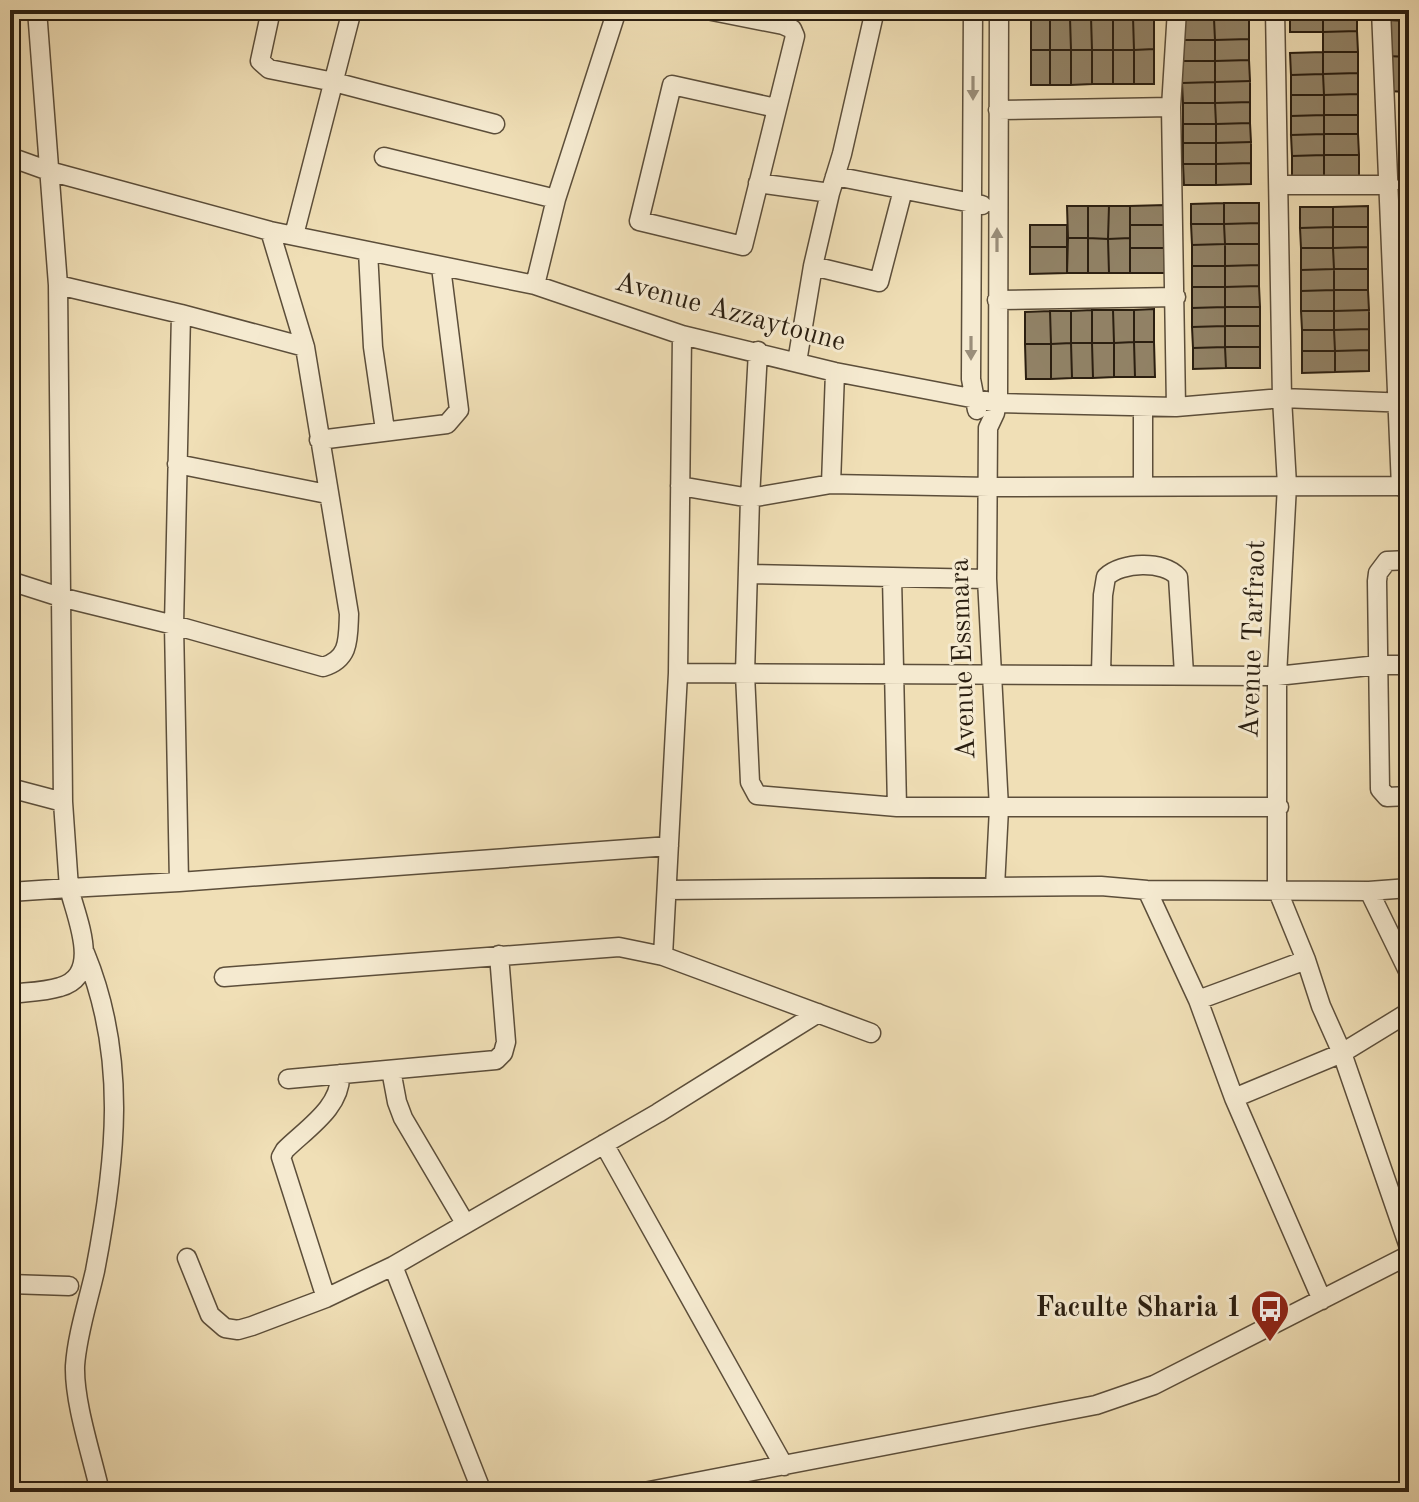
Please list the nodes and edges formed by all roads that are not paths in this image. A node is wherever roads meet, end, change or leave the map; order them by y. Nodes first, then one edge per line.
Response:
1 (37, 10) edge
2 (271, 10) edge
3 (352, 10) edge
4 (617, 10) edge
5 (707, 10) edge
6 (875, 10) edge
7 (973, 10) edge
8 (999, 10) edge
9 (1177, 10) edge
10 (1275, 10) edge
11 (1381, 10) edge
12 (334, 82) junction
13 (1171, 107) junction
14 (776, 108) junction
15 (998, 110) junction
16 (495, 124) dead end
17 (10, 157) edge
18 (384, 157) dead end
19 (49, 171) junction
20 (758, 183) junction
21 (833, 185) junction
22 (1280, 185) junction
23 (1390, 185) junction
24 (903, 190) junction
25 (556, 199) junction
26 (972, 203) junction
27 (998, 208) junction
28 (270, 231) junction
29 (294, 235) junction
30 (368, 251) junction
31 (813, 266) junction
32 (441, 267) junction
33 (1400, 282) edge
34 (58, 285) junction
35 (535, 285) junction
36 (1176, 297) junction
37 (997, 300) junction
38 (181, 314) junction
39 (682, 335) junction
40 (305, 347) junction
41 (758, 351) junction
42 (797, 362) junction
43 (835, 372) junction
44 (1282, 398) junction
45 (974, 400) junction
46 (997, 403) junction
47 (1403, 403) edge
48 (1143, 407) junction
49 (1176, 407) junction
50 (988, 428) junction
51 (385, 430) junction
52 (319, 440) junction
53 (177, 464) junction
54 (831, 484) junction
55 (1143, 485) junction
56 (1287, 485) junction
57 (680, 486) junction
58 (1405, 486) edge
59 (989, 487) junction
60 (327, 494) junction
61 (750, 498) junction
62 (1409, 560) edge
63 (748, 574) junction
64 (892, 577) junction
65 (987, 579) junction
66 (10, 581) edge
67 (60, 597) junction
68 (174, 625) junction
69 (1378, 665) junction
70 (1409, 665) edge
71 (678, 673) junction
72 (992, 673) junction
73 (1101, 673) junction
74 (745, 674) junction
75 (894, 674) junction
76 (1184, 674) junction
77 (1277, 676) junction
78 (10, 788) edge
79 (1409, 796) edge
80 (63, 802) junction
81 (897, 807) junction
82 (1279, 807) junction
83 (999, 808) junction
84 (669, 846) junction
85 (179, 882) junction
86 (995, 887) junction
87 (69, 888) junction
88 (1409, 888) edge
89 (1277, 889) junction
90 (667, 890) junction
91 (1147, 890) junction
92 (1369, 891) junction
93 (10, 892) edge
94 (85, 953) junction
95 (499, 955) junction
96 (663, 956) junction
97 (1306, 960) junction
98 (1408, 970) edge
99 (224, 977) dead end
100 (10, 994) edge
101 (1198, 1000) junction
102 (1409, 1012) edge
103 (818, 1013) junction
104 (871, 1033) dead end
105 (1342, 1053) junction
106 (391, 1070) junction
107 (340, 1074) junction
108 (288, 1079) dead end
109 (1234, 1098) junction
110 (604, 1144) junction
111 (465, 1223) junction
112 (1409, 1247) edge
113 (1409, 1255) edge
114 (187, 1258) dead end
115 (393, 1266) junction
116 (10, 1284) edge
117 (69, 1286) dead end
118 (326, 1298) junction
119 (1322, 1300) junction
120 (784, 1466) junction
121 (100, 1492) edge
122 (482, 1492) edge
123 (644, 1492) edge

1 - 19 street
2 - 12 street
3 - 12 street
4 - 25 street
5 - 14 street
6 - 21 street
7 -> 26 street, Avenue Essmara
8 - 15 street, Avenue Essmara
9 - 13 street
10 - 22 street, Avenue Tarfraot
11 - 23 street
12 - 16 street
12 - 29 street
13 - 15 street
13 - 36 street
14 - 20 street
14 - 20 street
15 - 27 street, Avenue Essmara
17 - 19 street, Avenue Azzaytoune
18 - 25 street
19 - 28 street, Avenue Azzaytoune
19 - 34 street
20 - 21 street
21 - 24 street
21 - 31 street
22 - 23 street
22 - 44 street, Avenue Tarfraot
23 - 33 street
24 - 26 street
24 - 31 street
25 - 35 street
26 - 27 street
26 -> 45 street, Avenue Essmara
37 -> 27 street, Avenue Essmara
28 - 29 street, Avenue Azzaytoune
28 - 40 street
29 - 30 street, Avenue Azzaytoune
30 - 32 street, Avenue Azzaytoune
30 - 51 street
31 - 42 street
32 - 35 street, Avenue Azzaytoune
32 - 51 street
33 - 47 street
34 - 38 street
34 - 67 street
35 - 39 street, Avenue Azzaytoune
36 - 37 street
36 - 49 street
37 - 46 street, Avenue Essmara
38 - 40 street
38 - 53 street
39 - 41 street, Avenue Azzaytoune
39 - 57 street
40 - 52 street
41 - 42 street, Avenue Azzaytoune
41 - 61 street
42 - 43 street, Avenue Azzaytoune
43 - 45 street, Avenue Azzaytoune
43 - 54 street
44 - 47 street, Avenue Azzaytoune
44 - 49 street, Avenue Azzaytoune
44 - 56 street, Avenue Tarfraot
45 - 46 street, Avenue Azzaytoune
45 - 50 street, Avenue Essmara
46 - 48 street, Avenue Azzaytoune
46 - 50 street, Avenue Essmara
47 - 58 street
48 - 49 street, Avenue Azzaytoune
48 - 55 street
50 - 59 street, Avenue Essmara
51 - 52 street
52 - 60 street
53 - 60 street
53 - 68 street
54 - 59 street
54 - 61 street
55 - 56 street
55 - 59 street
56 - 58 street
56 - 77 street, Avenue Tarfraot
57 - 61 street
57 - 71 street
59 - 65 street, Avenue Essmara
60 - 68 street
61 - 63 street
62 - 69 street
63 - 64 street
63 - 74 street
64 - 65 street
64 - 75 street
65 - 72 street, Avenue Essmara
66 - 67 street
67 - 68 street
67 - 80 street
68 - 85 street
69 - 70 street
69 - 77 street
69 - 79 street
71 - 74 street
71 - 84 street
72 - 73 street
72 - 75 street
72 - 83 street, Avenue Essmara
73 - 76 street
73 - 76 street
74 - 75 street
74 - 81 street
75 - 81 street
76 - 77 street
77 - 82 street, Avenue Tarfraot
78 - 80 street
80 - 87 street
81 - 83 street
82 - 83 street
82 - 89 street, Avenue Tarfraot
83 - 86 street, Avenue Essmara
84 - 85 street
84 - 90 street
85 - 87 street
86 - 90 street
86 - 91 street
87 - 93 street
87 - 94 street
88 - 92 street
89 - 91 street
89 - 92 street
89 - 97 street, Avenue Tarfraot
90 - 96 street
91 - 101 street
92 - 98 street
94 - 100 street
94 - 121 street
95 - 96 street
95 - 99 street
95 - 106 street
96 - 103 street
97 - 101 street
97 - 105 street, Avenue Tarfraot
101 - 109 street
102 - 105 street
103 - 104 street
103 - 110 street
105 - 109 street
105 - 112 street, Avenue Tarfraot
106 - 107 street
106 - 111 street
107 - 108 street
107 - 118 street
109 - 119 street
110 - 111 street
110 - 120 street
111 - 115 street
113 - 119 street
114 - 118 street
115 - 118 street
115 - 122 street
116 - 117 street
119 - 120 street
120 - 123 street

